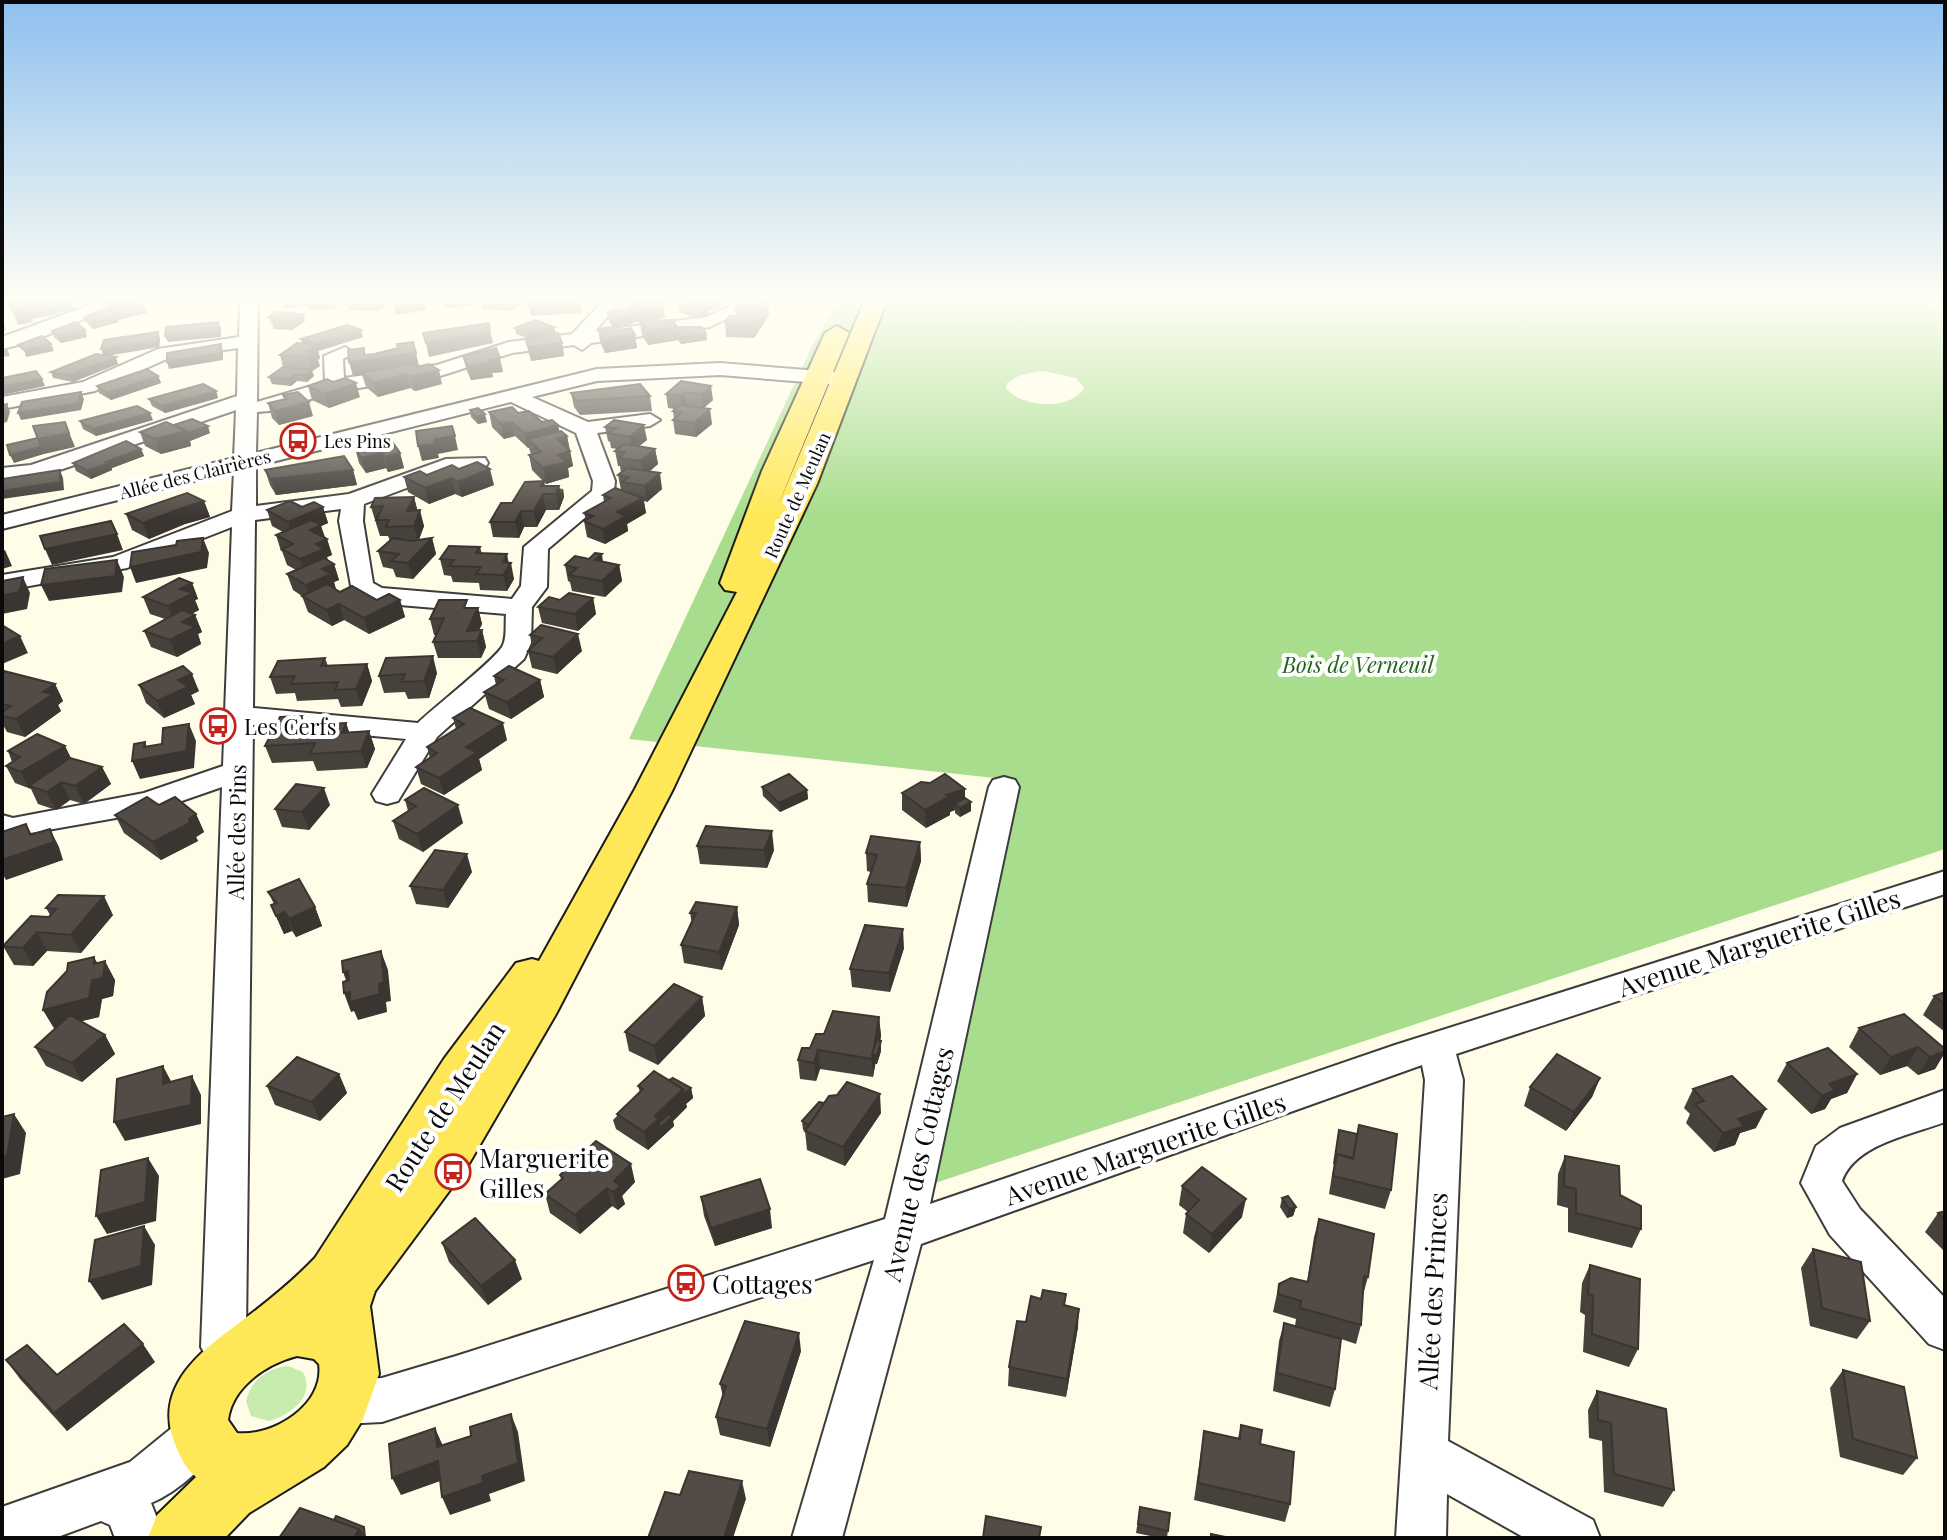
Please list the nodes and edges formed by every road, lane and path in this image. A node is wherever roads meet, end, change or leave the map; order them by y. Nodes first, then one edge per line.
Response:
1 (118, 374) edge
2 (247, 374) edge
3 (334, 374) edge
4 (413, 374) edge
5 (612, 374) edge
6 (832, 374) edge
7 (597, 375) joint
8 (335, 385) junction
9 (512, 395) junction
10 (2, 403) edge
11 (246, 406) junction
12 (650, 420) dead end
13 (585, 429) junction
14 (244, 462) junction
15 (477, 463) edge
16 (2, 475) edge
17 (353, 500) junction
18 (243, 515) junction
19 (2, 522) edge
20 (2, 583) edge
21 (519, 607) junction
22 (239, 719) junction
23 (425, 732) junction
24 (237, 771) junction
25 (1004, 787) dead end
26 (387, 794) dead end
27 (2, 825) edge
28 (615, 859) junction
29 (1945, 882) edge
30 (1432, 1047) junction
31 (1945, 1106) edge
32 (903, 1232) junction
33 (1945, 1329) edge
34 (246, 1349) junction
35 (344, 1376) junction
36 (204, 1439) junction
37 (297, 1450) junction
38 (1423, 1454) junction
39 (104, 1498) junction
40 (2, 1532) edge
41 (167, 1537) edge
42 (817, 1538) edge
43 (1421, 1538) edge
44 (1575, 1538) edge

1 - 10 street
2 - 11 street, Allée des Pins
3 - 8 street
4 - 8 street
5 - 7 street, Allée des Clairières
6 - 28 main road, Route de Meulan
7 - 9 street, Allée des Clairières
8 - 11 street
9 - 13 street
9 - 14 street, Allée des Clairières
11 - 14 street, Allée des Pins
11 - 16 street
12 - 13 street
13 - 21 street
14 - 18 street, Allée des Pins
14 - 19 street, Allée des Clairières
15 - 17 street
17 - 18 street
17 - 21 street
18 - 20 street
18 - 22 street, Allée des Pins
21 - 23 street
22 - 23 street
22 - 24 street, Allée des Pins
23 - 26 street
24 - 27 street
24 - 34 street, Allée des Pins
25 - 32 street, Avenue des Cottages
28 - 34 main road, Route de Meulan
28 - 35 main road, Route de Meulan
29 - 30 street, Avenue Marguerite Gilles
30 - 32 street, Avenue Marguerite Gilles
30 - 38 street, Allée des Princes
31 - 33 street
32 - 35 street, Avenue Marguerite Gilles
32 - 42 street, Avenue des Cottages
34 - 35 main road
34 - 36 main road
35 - 37 main road
36 - 37 main road
36 - 39 street
36 - 41 main road
37 - 41 main road
38 - 43 street, Allée des Princes
38 - 44 street
39 - 40 street
39 - 41 street

